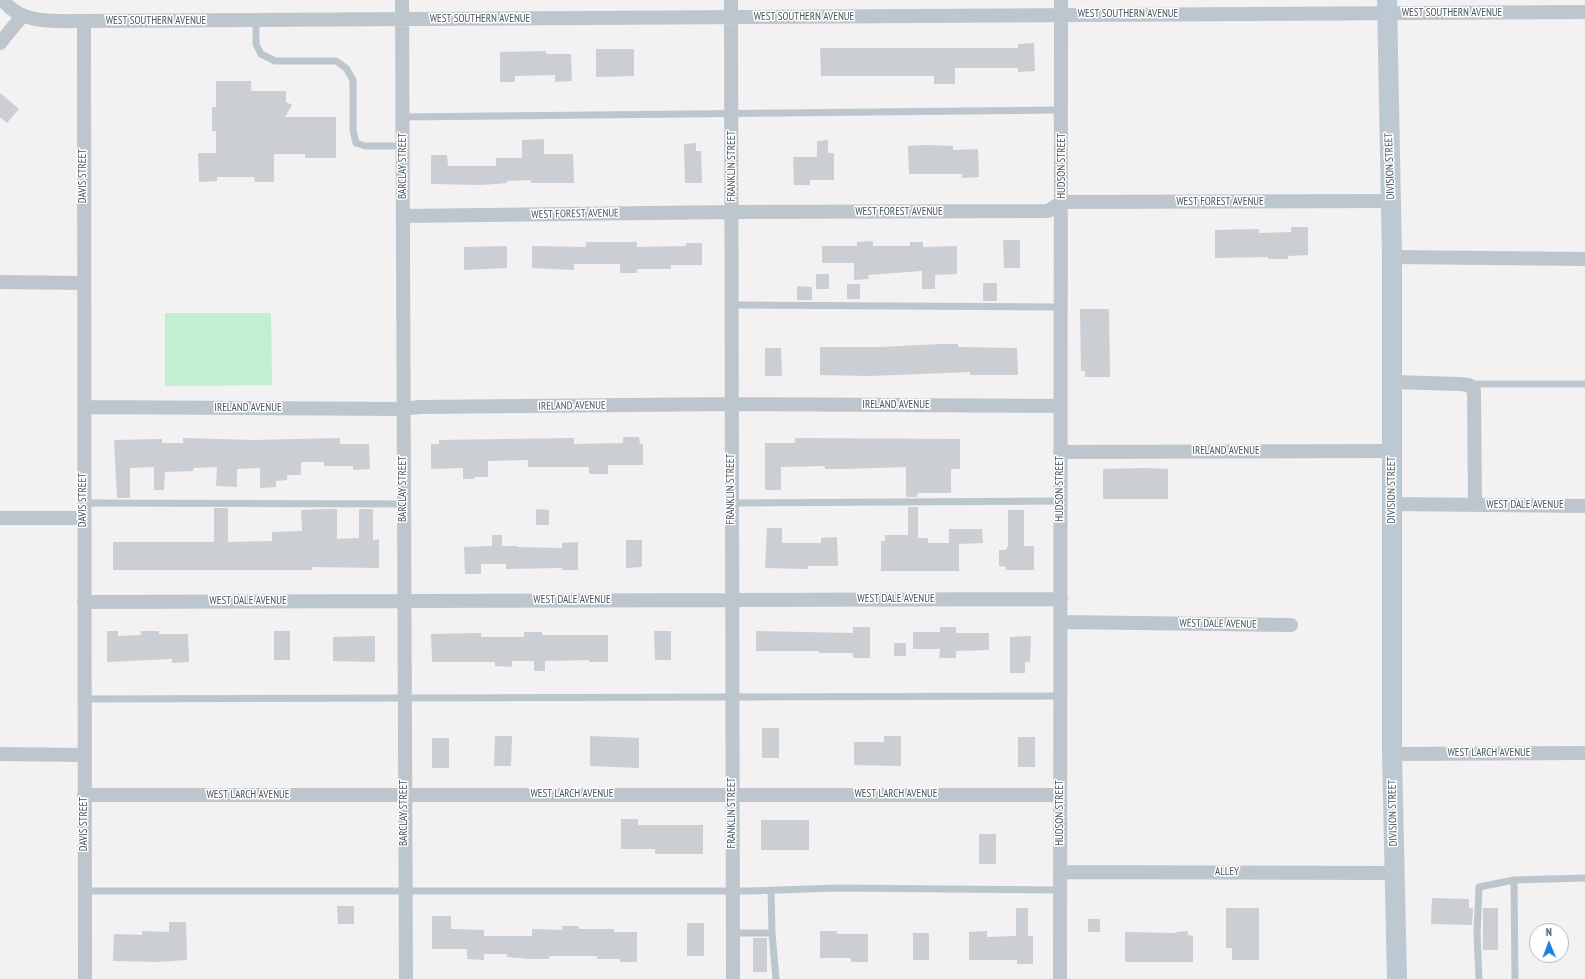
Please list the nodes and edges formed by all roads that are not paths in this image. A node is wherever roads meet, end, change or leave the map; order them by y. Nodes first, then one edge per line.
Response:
1 (3, 0) edge
2 (402, 0) edge
3 (731, 0) edge
4 (1061, 0) edge
5 (1387, 6) edge
6 (1585, 12) edge
7 (23, 15) junction
8 (1061, 15) junction
9 (731, 18) junction
10 (256, 20) junction
11 (403, 20) junction
12 (84, 21) junction
13 (0, 43) edge
14 (1062, 110) junction
15 (731, 113) junction
16 (404, 117) junction
17 (404, 146) junction
18 (1391, 201) junction
19 (1062, 202) junction
20 (732, 212) junction
21 (403, 216) junction
22 (1396, 257) junction
23 (1585, 259) edge
24 (0, 282) edge
25 (83, 283) junction
26 (732, 305) junction
27 (1061, 307) junction
28 (1392, 382) junction
29 (1460, 384) junction
30 (1585, 384) edge
31 (732, 404) junction
32 (1060, 406) junction
33 (84, 407) junction
34 (402, 409) junction
35 (1392, 451) junction
36 (1060, 452) junction
37 (1060, 501) junction
38 (83, 503) junction
39 (731, 503) junction
40 (403, 504) junction
41 (1392, 504) junction
42 (1475, 505) junction
43 (1585, 506) edge
44 (0, 518) edge
45 (83, 518) junction
46 (1060, 599) junction
47 (404, 600) junction
48 (731, 600) junction
49 (84, 602) junction
50 (1067, 622) junction
51 (1291, 625) dead end
52 (1060, 696) junction
53 (404, 697) junction
54 (732, 697) junction
55 (84, 699) junction
56 (1585, 753) edge
57 (0, 754) edge
58 (1392, 754) junction
59 (84, 755) junction
60 (732, 794) junction
61 (84, 795) junction
62 (404, 795) junction
63 (1060, 795) junction
64 (1060, 872) junction
65 (1394, 873) junction
66 (1585, 878) edge
67 (1514, 880) junction
68 (771, 890) junction
69 (1061, 890) junction
70 (84, 891) junction
71 (733, 891) junction
72 (405, 892) junction
73 (733, 933) junction
74 (772, 935) junction
75 (85, 979) edge
76 (406, 979) edge
77 (733, 979) edge
78 (776, 979) edge
79 (1060, 979) edge
80 (1397, 979) edge
81 (1479, 979) edge
82 (1515, 979) edge

1 - 7 street, WEST SOUTHERN AVENUE
2 - 11 street, BARCLAY STREET
3 - 9 street, FRANKLIN STREET
4 - 8 street, HUDSON STREET
5 - 6 street, WEST SOUTHERN AVENUE
5 - 8 street, WEST SOUTHERN AVENUE
5 - 18 street, DIVISION STREET
7 - 12 street, WEST SOUTHERN AVENUE
7 - 13 street
8 - 9 street, WEST SOUTHERN AVENUE
8 - 14 street, HUDSON STREET
9 - 11 street, WEST SOUTHERN AVENUE
9 - 15 street, FRANKLIN STREET
10 - 11 street, WEST SOUTHERN AVENUE
10 - 12 street, WEST SOUTHERN AVENUE
10 - 17 lane
11 - 16 street, BARCLAY STREET
12 - 25 street, DAVIS STREET
14 - 15 lane
14 - 19 street, HUDSON STREET
15 - 16 lane
15 - 20 street, FRANKLIN STREET
16 - 17 street, BARCLAY STREET
17 - 21 street, BARCLAY STREET
18 - 19 street, WEST FOREST AVENUE
18 - 22 street, DIVISION STREET
19 - 20 street, WEST FOREST AVENUE
19 - 27 street, HUDSON STREET
20 - 21 street, WEST FOREST AVENUE
20 - 26 street, FRANKLIN STREET
21 - 34 street, BARCLAY STREET
22 - 23 street
22 - 28 street, DIVISION STREET
24 - 25 street
25 - 33 street, DAVIS STREET
26 - 27 lane
26 - 31 street, FRANKLIN STREET
27 - 32 street, HUDSON STREET
28 - 29 street
28 - 35 street, DIVISION STREET
29 - 30 lane
29 - 42 street
31 - 32 street, IRELAND AVENUE
31 - 34 street, IRELAND AVENUE
31 - 39 street, FRANKLIN STREET
32 - 36 street, HUDSON STREET
33 - 34 street, IRELAND AVENUE
33 - 38 street, DAVIS STREET
34 - 40 street, BARCLAY STREET
35 - 36 street, IRELAND AVENUE
35 - 41 street, DIVISION STREET
36 - 37 street, HUDSON STREET
37 - 39 lane
37 - 46 street, HUDSON STREET
38 - 40 lane
38 - 45 street, DAVIS STREET
39 - 48 street, FRANKLIN STREET
40 - 47 street, BARCLAY STREET
41 - 42 street, WEST DALE AVENUE
41 - 58 street, DIVISION STREET
42 - 43 street, WEST DALE AVENUE
44 - 45 street
45 - 49 street, DAVIS STREET
46 - 48 street, WEST DALE AVENUE
46 - 50 street, HUDSON STREET
47 - 48 street, WEST DALE AVENUE
47 - 49 street, WEST DALE AVENUE
47 - 53 street, BARCLAY STREET
48 - 54 street, FRANKLIN STREET
49 - 55 street, DAVIS STREET
50 - 51 street, WEST DALE AVENUE
50 - 52 street, HUDSON STREET
52 - 54 lane
52 - 63 street, HUDSON STREET
53 - 54 lane
53 - 55 lane
53 - 62 street, BARCLAY STREET
54 - 60 street, FRANKLIN STREET
55 - 59 street, DAVIS STREET
56 - 58 street, WEST LARCH AVENUE
57 - 59 street
58 - 65 street, DIVISION STREET
59 - 61 street, DAVIS STREET
60 - 62 street, WEST LARCH AVENUE
60 - 63 street, WEST LARCH AVENUE
60 - 71 street, FRANKLIN STREET
61 - 62 street, WEST LARCH AVENUE
61 - 70 street, DAVIS STREET
62 - 72 street, BARCLAY STREET
63 - 64 street, HUDSON STREET
64 - 65 street, ALLEY
64 - 69 street, HUDSON STREET
65 - 80 street, DIVISION STREET
66 - 67 lane
67 - 81 lane
67 - 82 lane
68 - 69 lane
68 - 71 lane
68 - 74 lane
69 - 79 street, HUDSON STREET
70 - 72 lane
70 - 75 street, DAVIS STREET
71 - 72 lane
71 - 73 street, FRANKLIN STREET
72 - 76 street, BARCLAY STREET
73 - 74 lane
73 - 77 street, FRANKLIN STREET
74 - 78 lane

